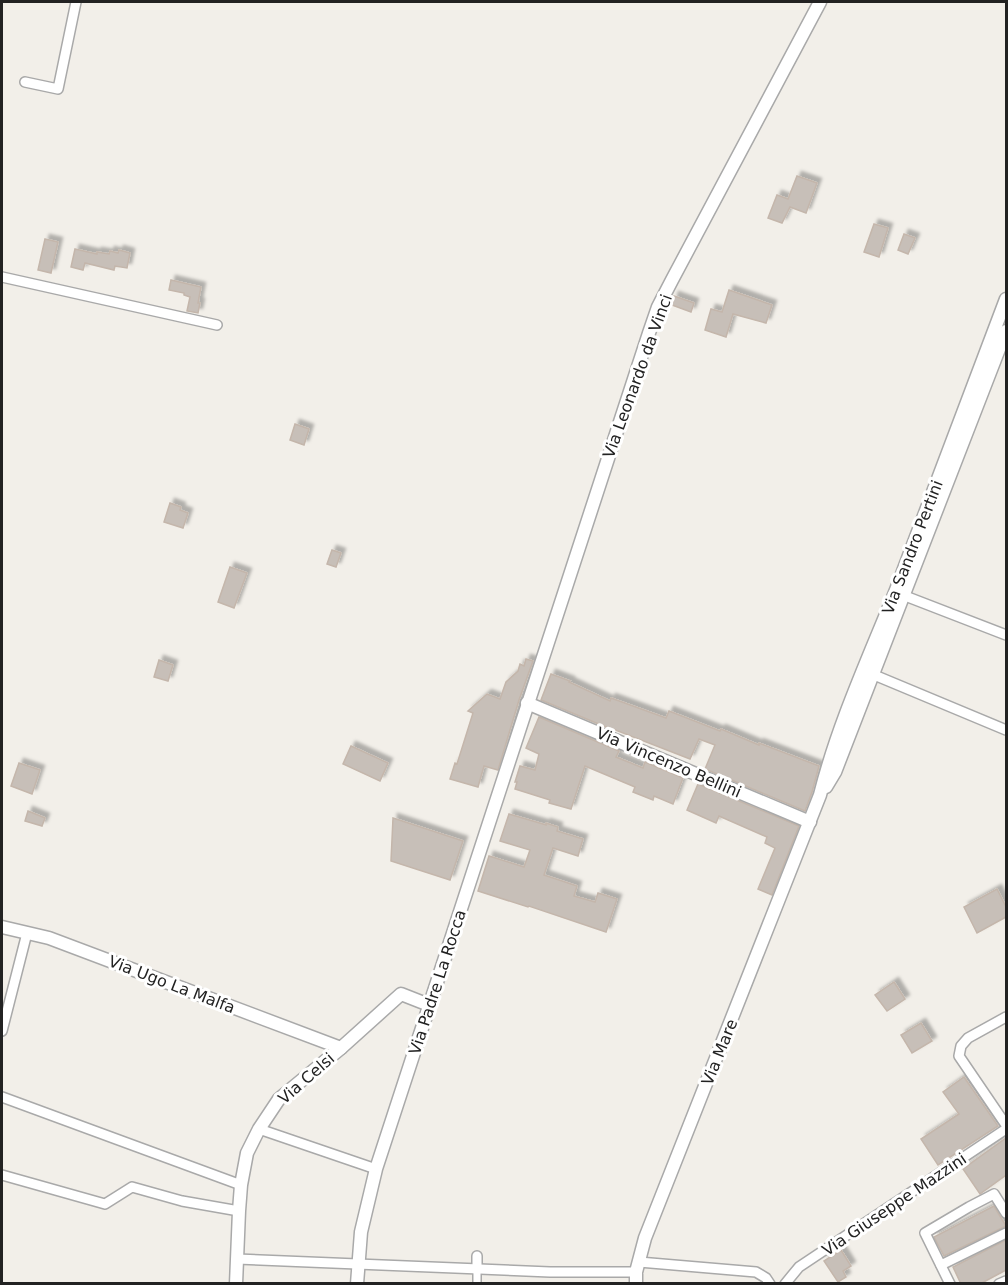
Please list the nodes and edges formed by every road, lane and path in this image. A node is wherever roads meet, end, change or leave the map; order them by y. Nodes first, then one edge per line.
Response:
1 (76, 2) edge
2 (820, 2) edge
3 (24, 82) dead end
4 (2, 277) edge
5 (1006, 299) edge
6 (217, 325) dead end
7 (1006, 331) edge
8 (900, 594) junction
9 (1006, 635) edge
10 (868, 672) junction
11 (527, 703) junction
12 (1006, 730) edge
13 (810, 822) junction
14 (2, 927) edge
15 (27, 933) junction
16 (429, 1005) junction
17 (1006, 1017) edge
18 (2, 1031) edge
19 (341, 1048) junction
20 (2, 1097) edge
21 (1006, 1127) edge
22 (260, 1129) junction
23 (376, 1169) junction
24 (2, 1176) edge
25 (242, 1185) junction
26 (239, 1211) junction
27 (1006, 1213) edge
28 (1006, 1233) edge
29 (477, 1256) dead end
30 (237, 1259) junction
31 (358, 1264) junction
32 (941, 1265) junction
33 (477, 1270) junction
34 (550, 1272) junction
35 (637, 1272) edge
36 (1006, 1281) edge
37 (236, 1284) edge
38 (357, 1284) edge
39 (477, 1284) edge
40 (552, 1284) edge
41 (770, 1284) edge
42 (785, 1284) edge
43 (950, 1284) edge
44 (999, 1284) edge

1 - 3 street
2 - 11 street, Via Leonardo da Vinci
4 - 6 street
5 - 8 street, Via Sandro Pertini
7 - 8 street, Via Sandro Pertini
8 - 9 street
8 - 10 street, Via Sandro Pertini
10 - 12 street
10 - 13 street, Via Sandro Pertini
11 - 13 street, Via Vincenzo Bellini
11 - 16 street, Via Padre La Rocca
13 - 35 street, Via Mare
14 - 15 street, Via Ugo La Malfa
15 - 18 street
15 - 19 street, Via Ugo La Malfa
16 - 19 street, Via Celsi
16 - 23 street, Via Padre La Rocca
17 - 21 street
19 - 22 street, Via Celsi
20 - 25 street
21 - 42 street, Via Giuseppe Mazzini
22 - 23 street
22 - 25 street, Via Celsi
23 - 31 street, Via Padre La Rocca
24 - 26 street
25 - 26 street, Via Celsi
26 - 30 street, Via Celsi
27 - 32 street
28 - 32 street
29 - 33 street
30 - 31 street
30 - 37 street, Via Celsi
31 - 33 street
31 - 38 street, Via Padre La Rocca
32 - 43 street
33 - 34 street
33 - 39 street
34 - 35 street
34 - 40 street
35 - 41 street
36 - 44 street

